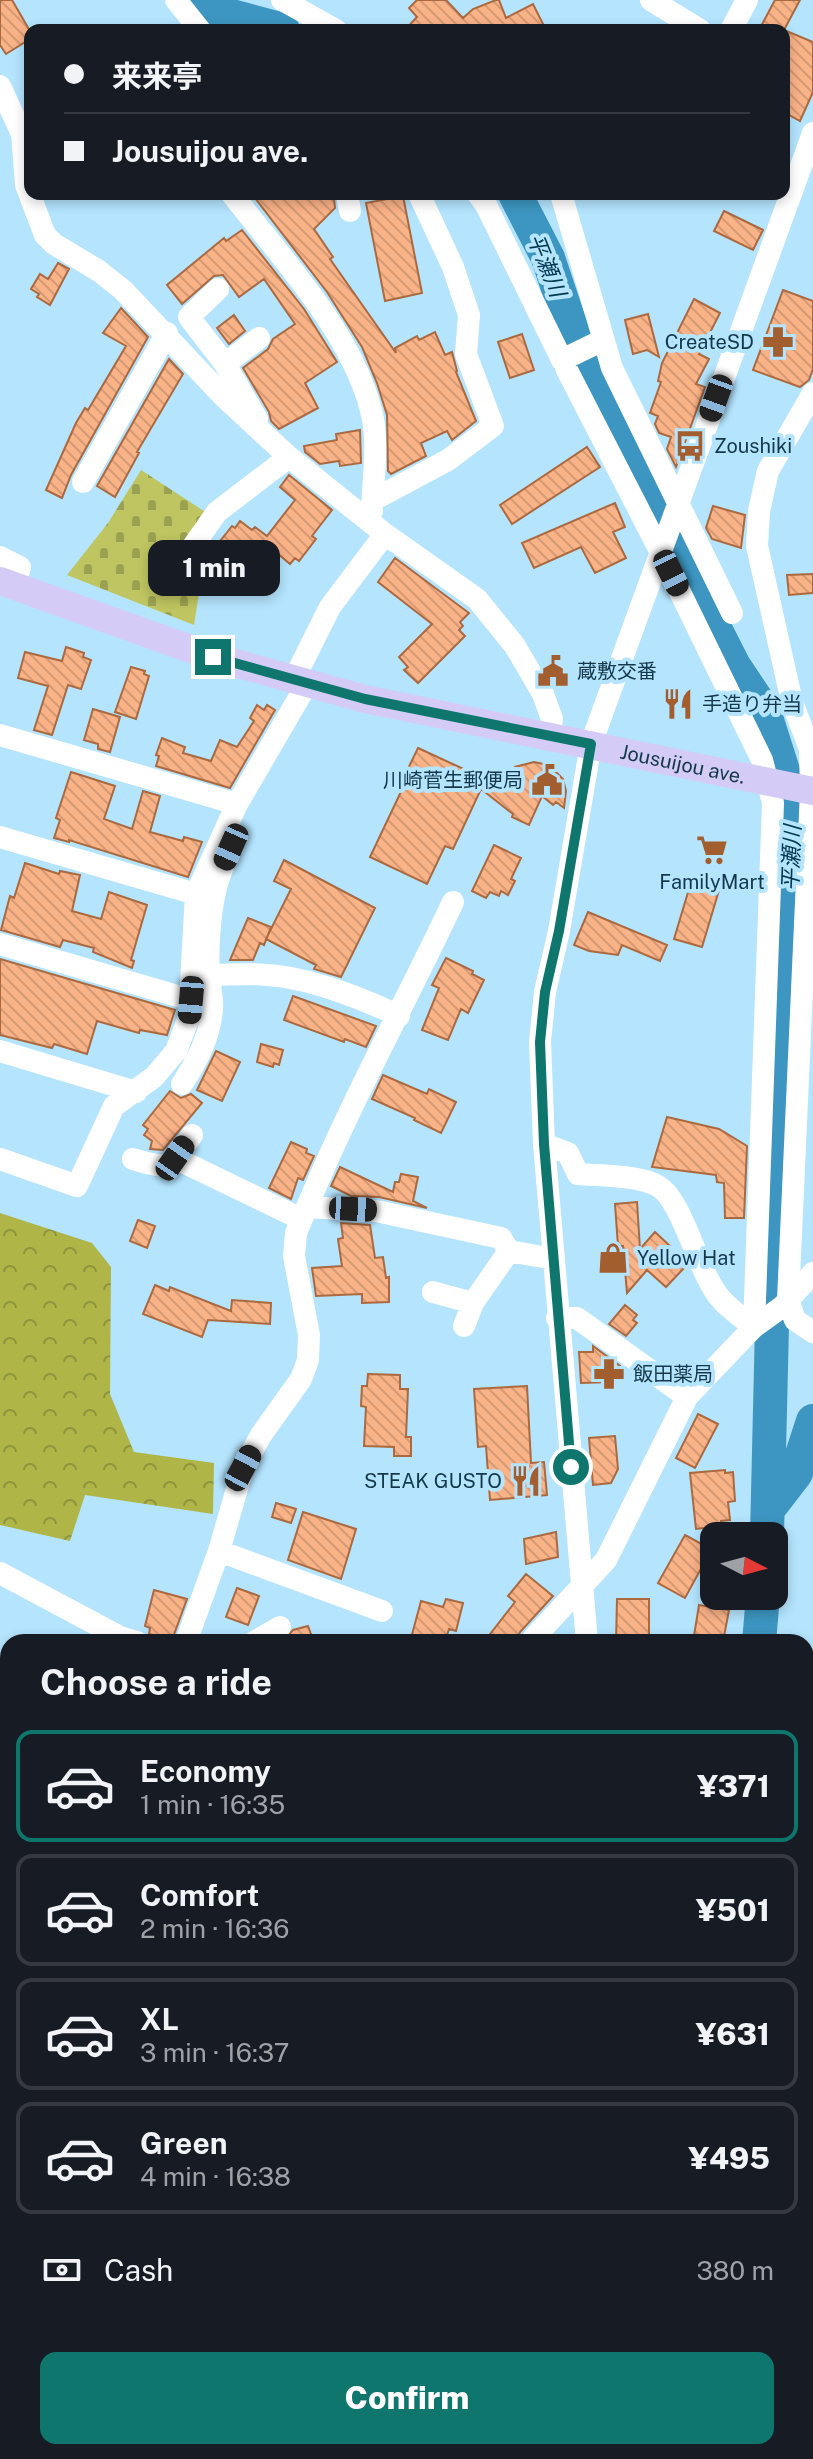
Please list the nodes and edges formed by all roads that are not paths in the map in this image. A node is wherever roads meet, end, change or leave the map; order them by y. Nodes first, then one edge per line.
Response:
1 (176, 0) edge
2 (651, 0) edge
3 (747, 0) edge
4 (280, 1) edge
5 (195, 24) edge
6 (324, 24) edge
7 (690, 24) edge
8 (734, 24) edge
9 (0, 86) edge
10 (812, 139) edge
11 (24, 160) edge
12 (790, 199) edge
13 (32, 200) edge
14 (237, 200) edge
15 (422, 200) edge
16 (482, 200) edge
17 (562, 200) edge
18 (790, 200) edge
19 (218, 289) dead end
20 (167, 333) junction
21 (259, 338) dead end
22 (585, 351) junction
23 (225, 364) junction
24 (813, 393) edge
25 (265, 436) junction
26 (289, 457) junction
27 (83, 482) dead end
28 (373, 500) junction
29 (677, 508) junction
30 (379, 529) junction
31 (191, 549) dead end
32 (661, 551) junction
33 (9, 573) edge
34 (732, 613) dead end
35 (300, 682) junction
36 (0, 735) edge
37 (550, 736) junction
38 (591, 744) junction
39 (766, 781) junction
40 (812, 791) edge
41 (233, 812) junction
42 (0, 837) edge
43 (196, 894) junction
44 (453, 902) dead end
45 (0, 944) edge
46 (209, 975) junction
47 (813, 991) edge
48 (191, 1000) junction
49 (399, 1016) junction
50 (766, 1020) junction
51 (801, 1023) junction
52 (0, 1051) edge
53 (182, 1084) dead end
54 (136, 1092) junction
55 (192, 1135) dead end
56 (544, 1144) junction
57 (175, 1158) junction
58 (0, 1159) edge
59 (133, 1159) dead end
60 (304, 1213) junction
61 (509, 1251) junction
62 (554, 1259) junction
63 (813, 1273) edge
64 (433, 1292) dead end
65 (473, 1303) junction
66 (786, 1303) junction
67 (557, 1318) junction
68 (464, 1326) dead end
69 (756, 1326) junction
70 (813, 1332) edge
71 (687, 1397) junction
72 (219, 1551) junction
73 (0, 1573) edge
74 (582, 1586) junction
75 (382, 1611) dead end
76 (280, 1627) dead end
77 (114, 1634) edge
78 (189, 1634) edge
79 (268, 1634) edge
80 (537, 1634) edge
81 (586, 1634) edge

1 - 5 street
2 - 7 street
3 - 8 street
4 - 6 street
9 - 11 street
10 - 12 street
13 - 20 street
14 - 28 street
15 - 28 street
16 - 22 street
17 - 22 street
18 - 29 street
19 - 23 street
20 - 25 street
20 - 27 street
21 - 23 street
22 - 29 street
22 - 32 street
23 - 25 street
24 - 40 street
25 - 26 street
26 - 30 street
26 - 31 street
28 - 30 street
29 - 32 street
29 - 34 street
30 - 35 street
30 - 37 street
32 - 38 street
32 - 39 street
33 - 35 main road, Jousuijou ave.
35 - 37 main road, Jousuijou ave.
35 - 41 street
36 - 41 street
37 - 38 main road, Jousuijou ave.
38 - 39 main road, Jousuijou ave.
38 - 56 street
39 - 40 main road, Jousuijou ave.
39 - 50 street
40 - 51 street
41 - 43 street
41 - 46 street
42 - 43 street
43 - 48 street
44 - 49 street
45 - 48 street
46 - 49 street
46 - 53 street
47 - 51 street
48 - 54 street
49 - 60 street
50 - 51 street
50 - 69 street
51 - 66 street
52 - 54 street
54 - 58 street
55 - 57 street
56 - 62 street
56 - 69 street
57 - 59 street
57 - 60 street
60 - 61 street
60 - 72 street
61 - 62 street
61 - 65 street
62 - 67 street
63 - 66 street
64 - 65 street
65 - 68 street
66 - 69 street
66 - 70 street
67 - 71 street
67 - 74 street
69 - 71 street
71 - 74 street
72 - 75 street
72 - 78 street
73 - 77 street
74 - 80 street
74 - 81 street
76 - 79 street

